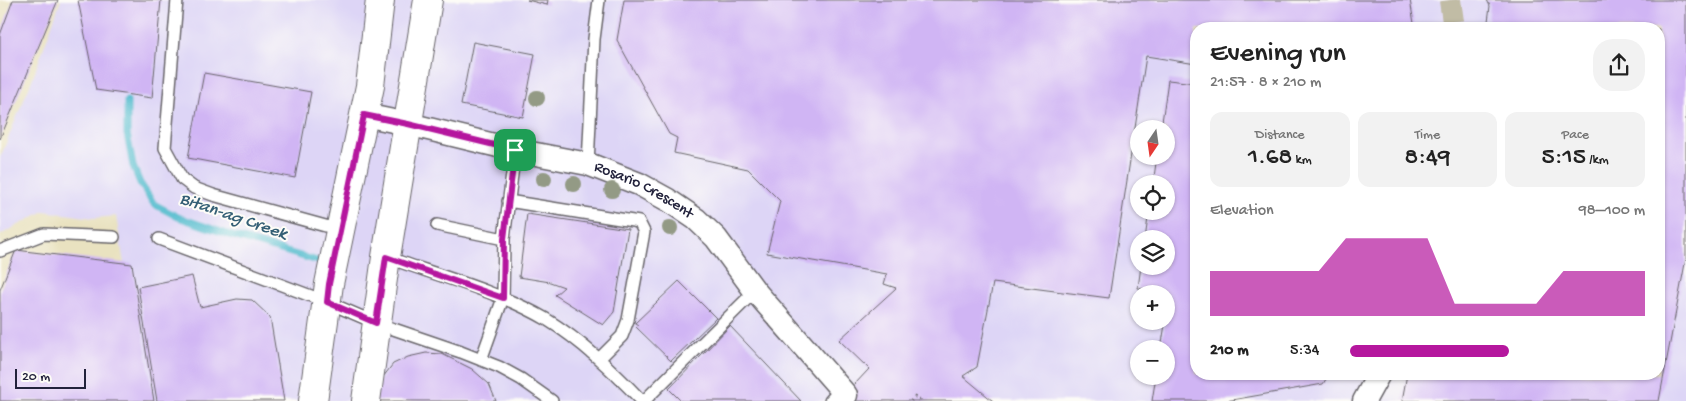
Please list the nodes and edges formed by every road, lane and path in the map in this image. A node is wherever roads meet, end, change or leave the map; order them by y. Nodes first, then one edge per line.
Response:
1 (176, 0) edge
2 (380, 0) edge
3 (599, 0) edge
4 (430, 2) edge
5 (364, 115) junction
6 (408, 124) junction
7 (515, 150) junction
8 (588, 164) junction
9 (508, 201) junction
10 (438, 225) dead end
11 (340, 230) junction
12 (114, 237) dead end
13 (159, 239) dead end
14 (504, 239) junction
15 (0, 251) edge
16 (386, 257) junction
17 (755, 291) junction
18 (503, 298) junction
19 (327, 302) junction
20 (376, 323) junction
21 (599, 359) junction
22 (481, 360) junction
23 (1376, 380) edge
24 (839, 395) edge
25 (313, 401) edge
26 (366, 401) edge
27 (552, 401) edge
28 (643, 401) edge
29 (911, 401) edge
30 (920, 401) edge
31 (1364, 401) edge

1 - 11 lane
2 - 5 street
3 - 8 lane
4 - 6 street
5 - 6 street, Rosario Crescent
5 - 11 street
6 - 7 street, Rosario Crescent
6 - 16 street
7 - 8 street, Rosario Crescent
7 - 9 lane
8 - 17 street, Rosario Crescent
9 - 14 lane
9 - 21 lane
10 - 14 lane
11 - 19 street
12 - 15 lane
13 - 19 lane
14 - 18 lane
16 - 18 lane
16 - 20 street
17 - 24 street, Rosario Crescent
17 - 28 lane
18 - 21 lane
18 - 22 lane
19 - 20 lane
19 - 25 street
20 - 22 lane
20 - 26 street
21 - 28 lane
22 - 27 lane
23 - 31 street
29 - 30 path

